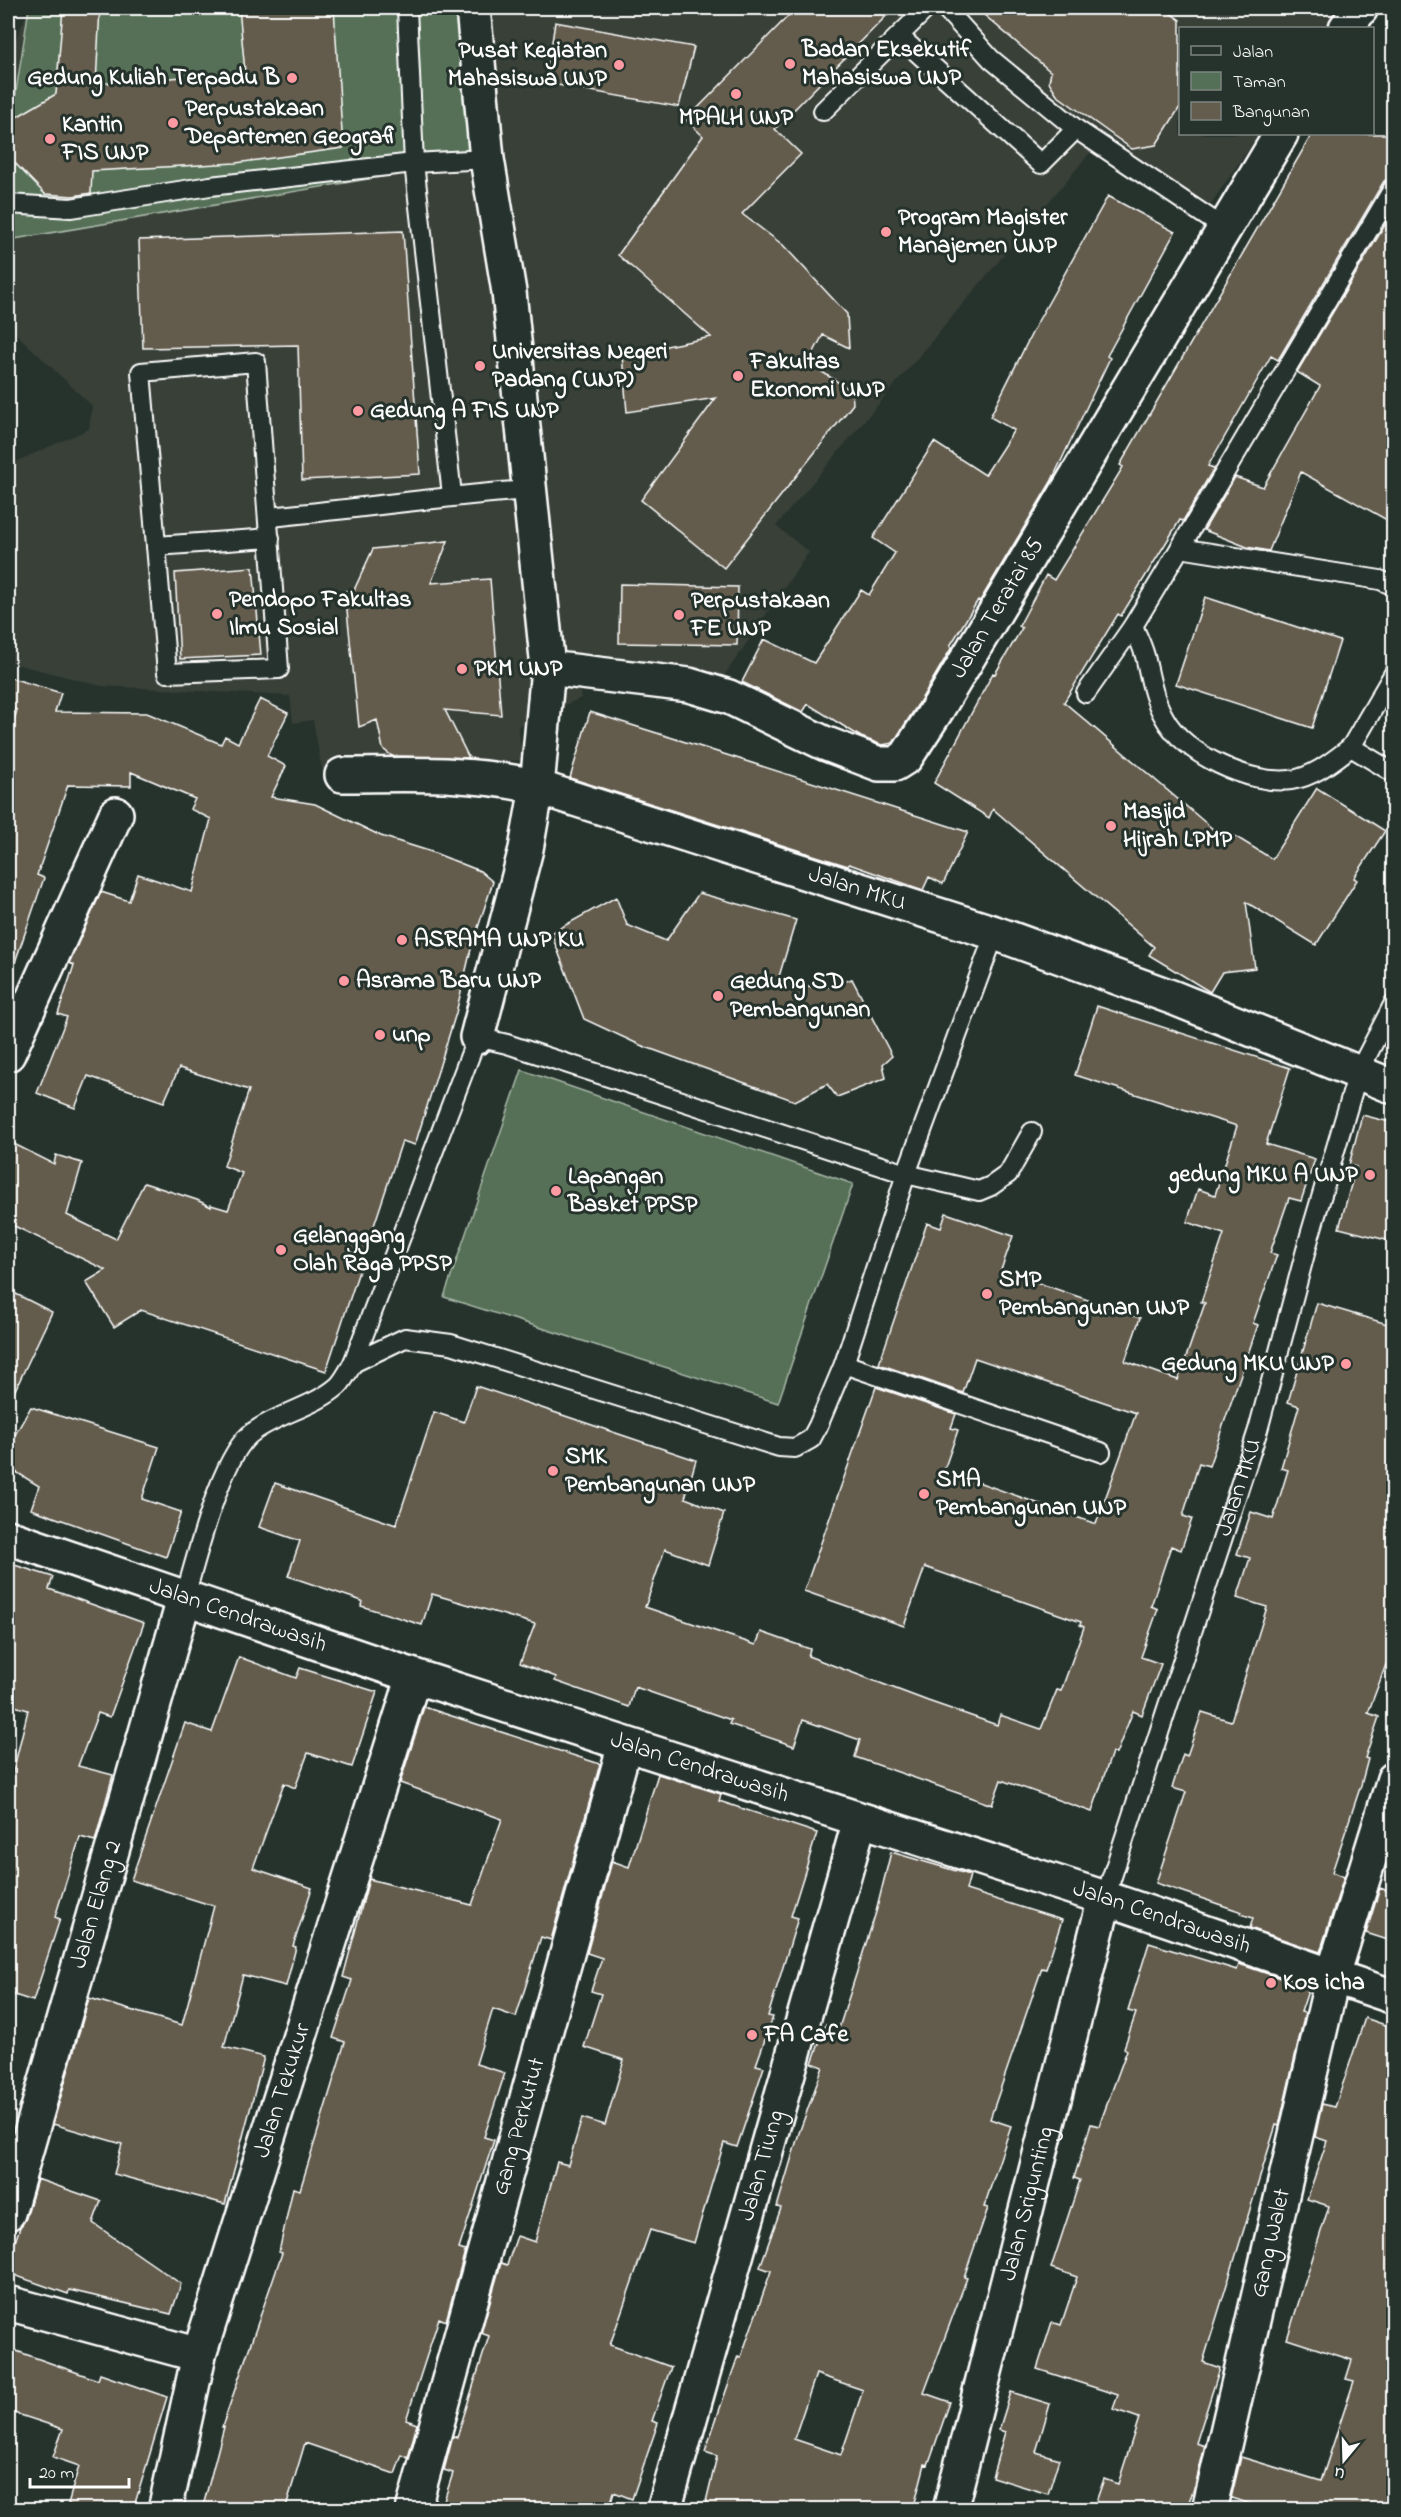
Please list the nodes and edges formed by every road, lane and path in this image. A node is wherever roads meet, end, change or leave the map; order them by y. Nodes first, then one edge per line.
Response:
1 (407, 8) edge
2 (472, 8) edge
3 (927, 8) edge
4 (945, 8) edge
5 (1361, 8) edge
6 (1347, 27) edge
7 (899, 36) junction
8 (823, 111) dead end
9 (1076, 129) junction
10 (1280, 135) edge
11 (487, 159) junction
12 (414, 163) junction
13 (1394, 187) edge
14 (8, 204) edge
15 (1224, 228) junction
16 (529, 490) junction
17 (452, 495) junction
18 (269, 517) junction
19 (270, 538) junction
20 (156, 546) junction
21 (1180, 548) junction
22 (1394, 586) edge
23 (1133, 626) junction
24 (548, 668) junction
25 (1394, 674) edge
26 (1086, 693) dead end
27 (1351, 747) junction
28 (1394, 773) edge
29 (342, 775) dead end
30 (537, 788) junction
31 (116, 814) dead end
32 (994, 933) junction
33 (1394, 1003) edge
34 (477, 1037) junction
35 (8, 1053) edge
36 (1358, 1072) junction
37 (1394, 1087) edge
38 (1032, 1132) dead end
39 (906, 1174) junction
40 (354, 1363) junction
41 (844, 1364) junction
42 (1101, 1452) dead end
43 (8, 1537) edge
44 (185, 1596) junction
45 (414, 1676) junction
46 (625, 1744) junction
47 (1394, 1779) edge
48 (860, 1820) junction
49 (1105, 1898) junction
50 (1334, 1975) junction
51 (1394, 1997) edge
52 (8, 2213) edge
53 (8, 2303) edge
54 (199, 2355) junction
55 (165, 2510) edge
56 (413, 2510) edge
57 (664, 2510) edge
58 (950, 2510) edge
59 (1209, 2510) edge

1 - 12 lane
2 - 11 street
3 - 7 lane
4 - 9 lane
5 - 6 street
7 - 8 lane
7 - 9 lane
9 - 15 lane
10 - 15 street, Jalan Teratai 85
11 - 12 lane
11 - 16 street
12 - 14 lane
12 - 17 lane
13 - 21 lane
15 - 24 street, Jalan Teratai 85
16 - 17 lane
16 - 24 street
17 - 18 lane
18 - 19 lane
18 - 20 lane
19 - 20 lane
19 - 20 lane
21 - 22 lane
21 - 23 lane
23 - 26 lane
23 - 27 lane
24 - 30 street
25 - 27 lane
27 - 28 lane
29 - 30 street, Jalan MKU
30 - 32 street, Jalan MKU
30 - 34 street
31 - 35 street
32 - 36 street, Jalan MKU
32 - 39 lane
33 - 36 lane
34 - 39 lane
34 - 40 lane
36 - 37 street, Jalan MKU
36 - 49 lane, Jalan MKU
38 - 39 lane
39 - 41 lane
40 - 41 lane
40 - 44 lane
41 - 42 lane
43 - 44 street, Jalan Cendrawasih
44 - 45 street, Jalan Cendrawasih
44 - 52 street, Jalan Elang 2
45 - 46 street, Jalan Cendrawasih
45 - 54 street, Jalan Tekukur
46 - 48 street, Jalan Cendrawasih
46 - 56 street, Gang Perkutut
47 - 50 street, Gang Walet
48 - 49 street, Jalan Cendrawasih
48 - 57 street, Jalan Tiung
49 - 50 street, Jalan Cendrawasih
49 - 58 street, Jalan Srigunting
50 - 51 street, Jalan Cendrawasih
50 - 59 street, Gang Walet
53 - 54 street
54 - 55 street, Jalan Tekukur

